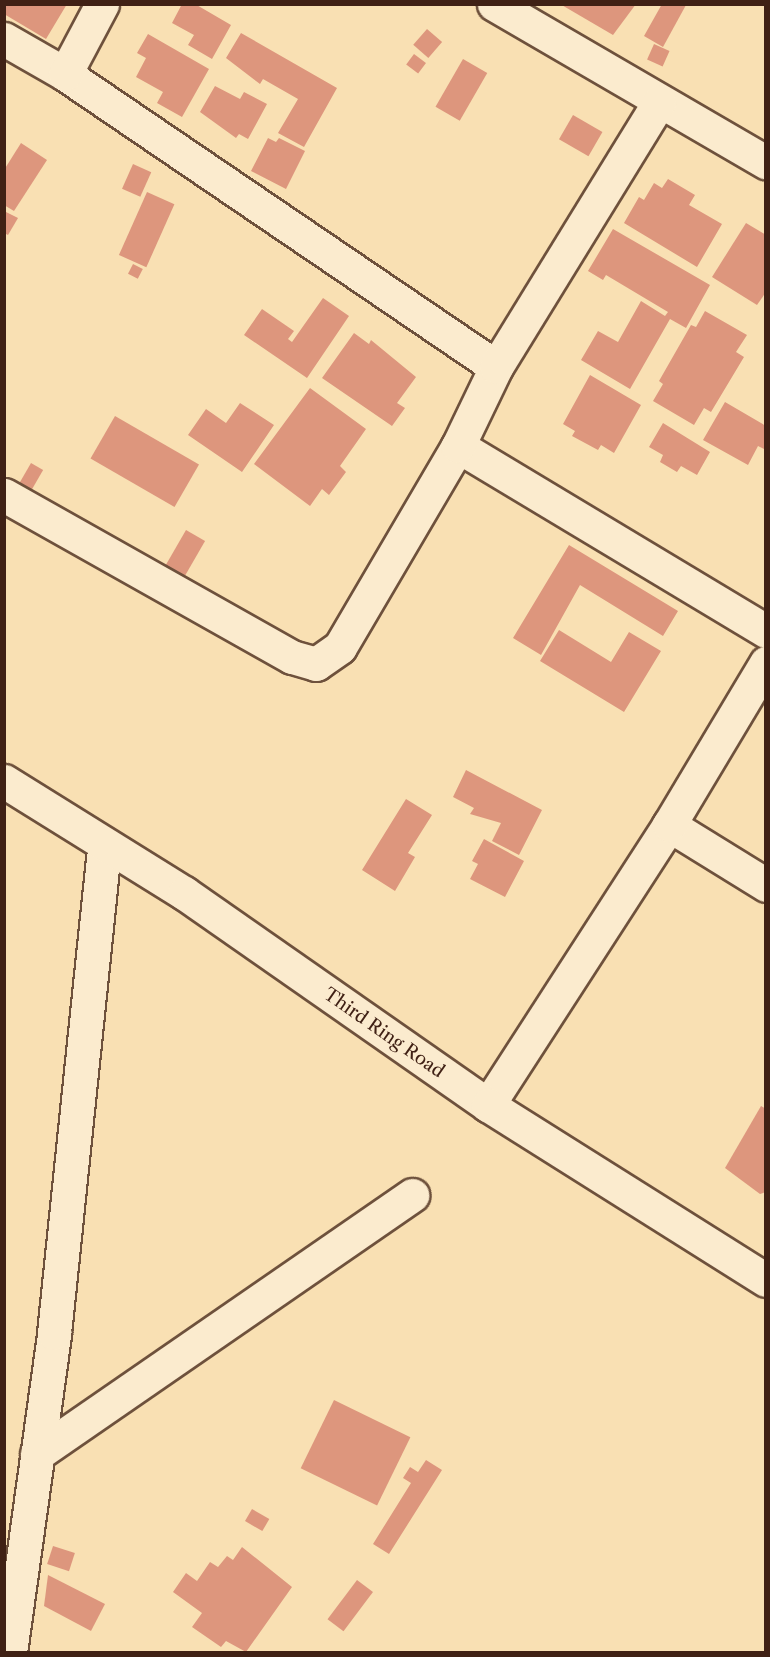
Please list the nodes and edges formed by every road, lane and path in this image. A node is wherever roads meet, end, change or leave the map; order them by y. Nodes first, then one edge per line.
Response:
1 (102, 4) edge
2 (494, 4) edge
3 (4, 39) edge
4 (65, 74) junction
5 (659, 102) junction
6 (765, 162) edge
7 (496, 367) junction
8 (458, 446) junction
9 (4, 495) edge
10 (765, 631) edge
11 (765, 663) edge
12 (4, 781) edge
13 (669, 825) junction
14 (104, 846) junction
15 (765, 885) edge
16 (488, 1105) junction
17 (412, 1195) dead end
18 (765, 1280) edge
19 (37, 1454) junction
20 (10, 1653) edge

1 - 4 street
2 - 5 street
3 - 4 street
4 - 7 street
5 - 6 street
5 - 7 street
7 - 8 street
8 - 9 street
8 - 10 street
11 - 13 street
12 - 14 street, Third Ring Road
13 - 15 street
13 - 16 street
14 - 16 street, Third Ring Road
14 - 19 street
16 - 18 street, Third Ring Road
17 - 19 street
19 - 20 street

